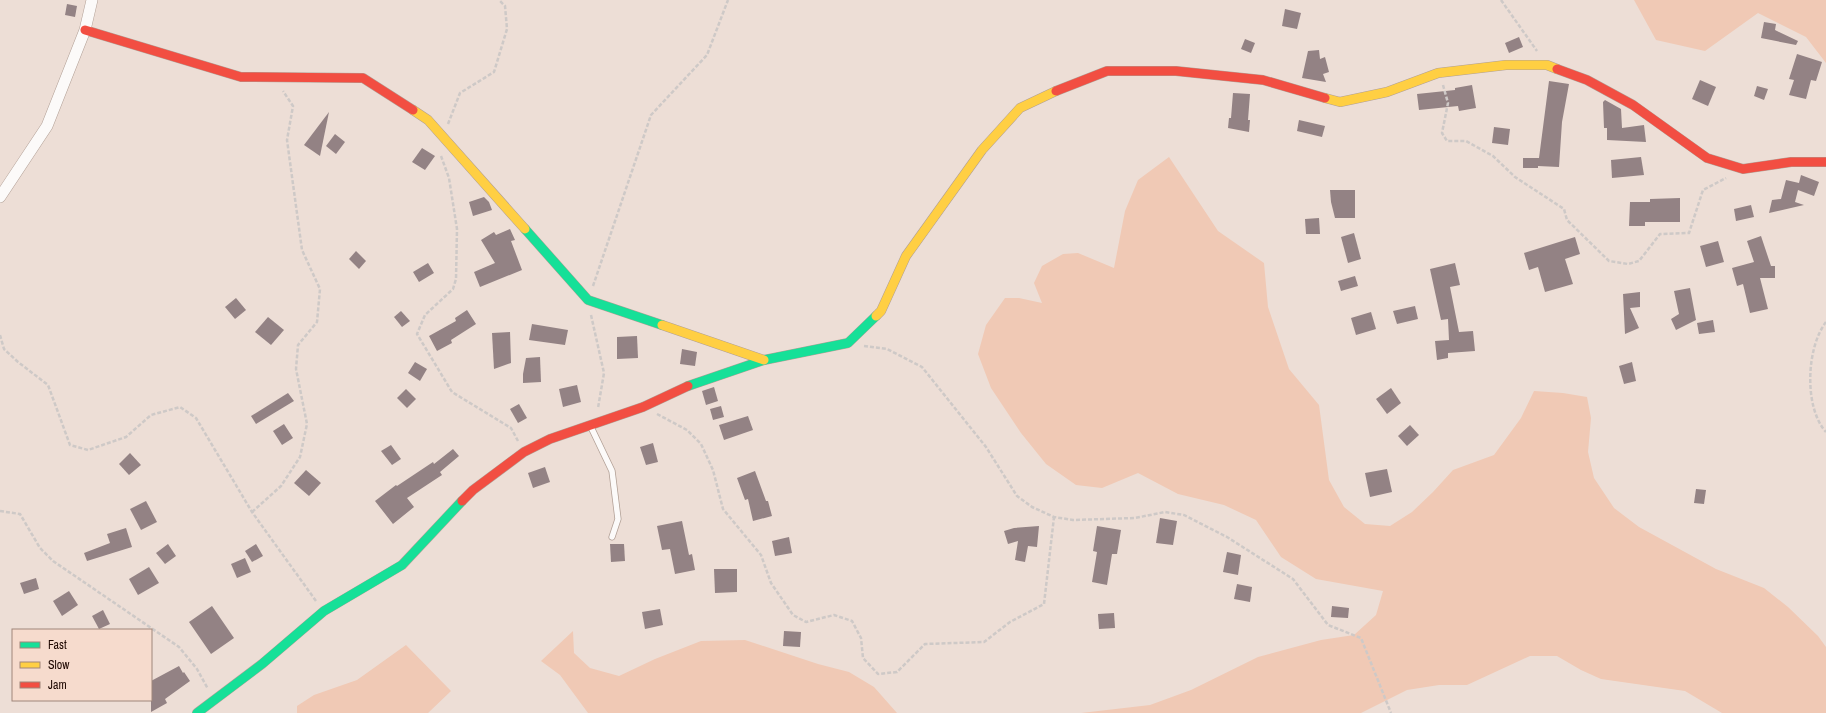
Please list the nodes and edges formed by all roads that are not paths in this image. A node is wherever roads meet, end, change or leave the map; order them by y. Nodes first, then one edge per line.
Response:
1 (92, 0) edge
2 (85, 30) junction
3 (1826, 162) edge
4 (0, 198) edge
5 (764, 360) junction
6 (590, 425) junction
7 (612, 537) dead end
8 (197, 713) edge

1 - 2 street
2 - 4 street
2 - 5 street
3 - 5 street
5 - 6 street
6 - 7 lane
6 - 8 street

